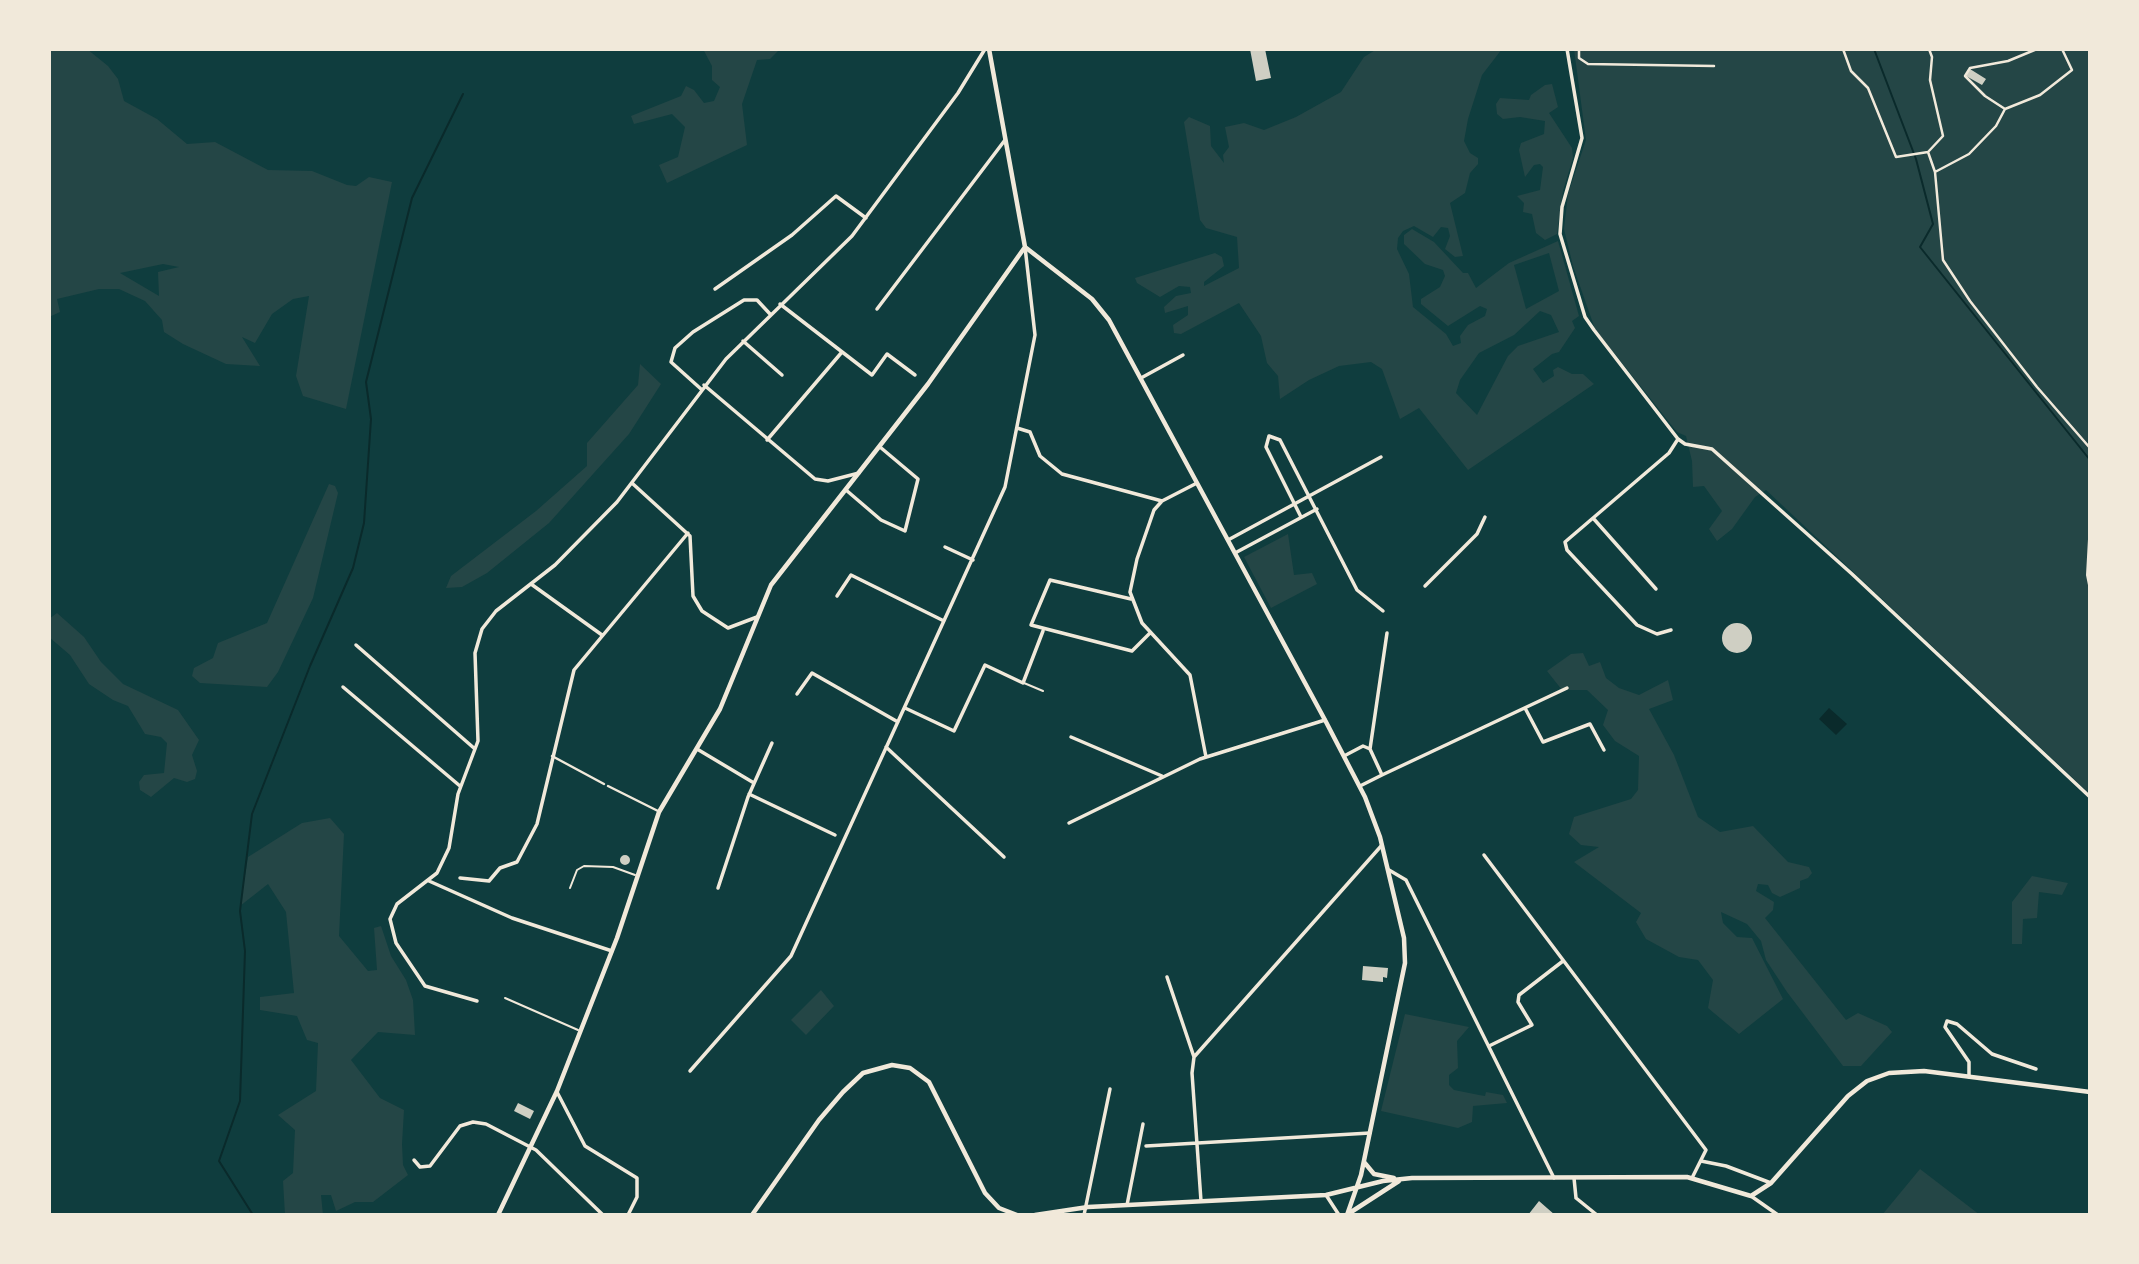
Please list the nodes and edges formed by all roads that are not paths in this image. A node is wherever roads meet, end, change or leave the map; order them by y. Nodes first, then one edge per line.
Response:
1 (987, 49) edge
2 (1567, 49) edge
3 (1579, 49) edge
4 (1843, 49) edge
5 (1929, 49) edge
6 (2036, 49) edge
7 (2062, 49) edge
8 (1714, 66) dead end
9 (2006, 109) junction
10 (1005, 140) junction
11 (1928, 152) junction
12 (1936, 172) junction
13 (866, 218) junction
14 (1025, 247) junction
15 (715, 289) dead end
16 (780, 304) junction
17 (877, 309) dead end
18 (770, 314) junction
19 (743, 341) junction
20 (842, 352) junction
21 (1183, 355) dead end
22 (782, 375) dead end
23 (915, 375) dead end
24 (1141, 378) junction
25 (703, 387) junction
26 (1016, 428) junction
27 (1678, 439) junction
28 (767, 440) junction
29 (880, 447) junction
30 (2090, 448) edge
31 (1381, 457) dead end
32 (859, 473) junction
33 (1197, 483) junction
34 (633, 484) junction
35 (846, 490) junction
36 (1309, 495) junction
37 (1162, 501) junction
38 (1295, 502) junction
39 (1317, 509) junction
40 (1301, 517) junction
41 (1485, 517) dead end
42 (1592, 518) junction
43 (688, 533) junction
44 (1227, 541) junction
45 (946, 547) dead end
46 (1233, 554) junction
47 (973, 560) junction
48 (531, 584) junction
49 (1425, 586) dead end
50 (1656, 589) dead end
51 (837, 596) dead end
52 (1131, 599) junction
53 (1383, 611) dead end
54 (757, 617) junction
55 (944, 621) junction
56 (1043, 630) junction
57 (1671, 630) dead end
58 (1150, 633) junction
59 (1387, 633) dead end
60 (602, 635) junction
61 (356, 645) dead end
62 (1023, 683) junction
63 (343, 687) dead end
64 (1567, 688) dead end
65 (1043, 691) dead end
66 (797, 694) dead end
67 (905, 708) junction
68 (1525, 708) junction
69 (1325, 720) junction
70 (898, 722) junction
71 (1071, 737) dead end
72 (772, 743) dead end
73 (886, 747) junction
74 (697, 749) junction
75 (1370, 749) junction
76 (476, 750) junction
77 (1604, 750) dead end
78 (1344, 756) junction
79 (552, 757) junction
80 (1206, 757) junction
81 (1382, 775) junction
82 (1162, 776) junction
83 (754, 783) junction
84 (460, 786) junction
85 (1360, 786) junction
86 (748, 794) junction
87 (2090, 797) edge
88 (659, 812) junction
89 (1069, 823) dead end
90 (835, 835) joint
91 (844, 839) junction
92 (1382, 845) junction
93 (1484, 855) dead end
94 (1004, 857) dead end
95 (1389, 870) junction
96 (639, 877) junction
97 (460, 878) dead end
98 (429, 881) junction
99 (570, 888) dead end
100 (718, 888) dead end
101 (612, 951) junction
102 (1563, 961) junction
103 (1167, 977) dead end
104 (505, 998) dead end
105 (477, 1001) dead end
106 (580, 1031) junction
107 (1489, 1046) junction
108 (1195, 1056) junction
109 (2036, 1069) dead end
110 (690, 1071) dead end
111 (1969, 1077) junction
112 (1110, 1089) dead end
113 (557, 1091) junction
114 (2090, 1092) edge
115 (1143, 1124) dead end
116 (1370, 1133) junction
117 (1197, 1144) junction
118 (1146, 1146) dead end
119 (532, 1148) junction
120 (414, 1160) dead end
121 (1700, 1161) junction
122 (1364, 1162) junction
123 (1554, 1178) junction
124 (1574, 1178) junction
125 (1692, 1178) junction
126 (1402, 1179) junction
127 (1771, 1183) junction
128 (1356, 1190) junction
129 (1326, 1195) junction
130 (1751, 1196) junction
131 (1201, 1201) junction
132 (1126, 1205) junction
133 (1088, 1207) junction
134 (498, 1215) edge
135 (603, 1215) edge
136 (628, 1215) edge
137 (752, 1215) edge
138 (1017, 1215) edge
139 (1035, 1215) edge
140 (1084, 1215) edge
141 (1339, 1215) edge
142 (1347, 1215) edge
143 (1597, 1215) edge
144 (1778, 1215) edge

1 - 10 main road
1 - 13 street
2 - 27 street
3 - 8 street
4 - 11 street
5 - 11 street
6 - 9 street
7 - 9 street
9 - 12 street
10 - 14 main road
10 - 17 street
11 - 12 street
12 - 30 street
13 - 15 street
13 - 16 street
14 - 24 main road
14 - 26 street
14 - 29 main road
16 - 18 street
16 - 20 street
18 - 19 street
18 - 25 street
19 - 22 street
19 - 25 street
20 - 23 street
20 - 28 street
21 - 24 street
24 - 33 main road
25 - 28 street
25 - 34 street
26 - 37 street
26 - 47 street
27 - 42 street
27 - 87 street
28 - 32 street
29 - 32 main road
29 - 35 street
31 - 36 street
32 - 35 main road
33 - 37 street
33 - 44 main road
34 - 43 street
34 - 48 street
35 - 54 main road
36 - 38 street
36 - 38 street
36 - 39 street
37 - 52 street
38 - 40 street
38 - 44 street
39 - 40 street
39 - 53 street
40 - 46 street
41 - 49 street
42 - 50 street
42 - 57 street
43 - 54 street
43 - 60 street
44 - 46 main road
45 - 47 street
46 - 69 main road
47 - 55 street
48 - 60 street
48 - 76 street
51 - 55 street
52 - 56 street
52 - 58 street
54 - 74 main road
55 - 67 street
56 - 58 street
56 - 62 street
58 - 80 street
59 - 75 street
60 - 79 street
61 - 76 street
62 - 65 lane
62 - 67 street
63 - 84 street
64 - 68 street
66 - 70 street
67 - 70 street
68 - 77 street
68 - 81 street
69 - 78 main road
69 - 80 street
70 - 73 street
71 - 82 street
72 - 83 street
73 - 91 street
73 - 94 street
74 - 83 street
74 - 88 main road
75 - 78 street
75 - 81 street
76 - 84 street
78 - 85 main road
79 - 88 street
79 - 97 street
80 - 82 street
81 - 85 street
82 - 89 street
83 - 86 street
84 - 98 street
85 - 92 main road
86 - 90 street
86 - 100 street
88 - 96 main road
90 - 91 street
91 - 110 street
92 - 95 main road
92 - 108 street
93 - 102 street
95 - 107 street
95 - 116 main road
96 - 99 lane
96 - 101 main road
98 - 101 street
98 - 105 street
101 - 106 main road
102 - 107 street
102 - 121 street
103 - 108 street
104 - 106 lane
106 - 113 main road
107 - 123 street
108 - 117 street
109 - 111 street
111 - 114 main road
111 - 127 main road
112 - 133 street
113 - 119 main road
113 - 136 street
115 - 132 street
116 - 117 street
116 - 122 main road
117 - 118 street
117 - 131 street
119 - 120 street
119 - 134 main road
119 - 135 street
121 - 125 street
121 - 127 street
122 - 126 main road
122 - 128 main road
123 - 124 main road
123 - 126 main road
124 - 125 main road
124 - 143 street
125 - 130 main road
126 - 128 main road
126 - 142 main road
127 - 130 main road
128 - 129 main road
128 - 142 main road
129 - 131 main road
129 - 141 street
130 - 144 street
131 - 132 main road
132 - 133 main road
133 - 139 main road
133 - 140 street
137 - 138 main road

